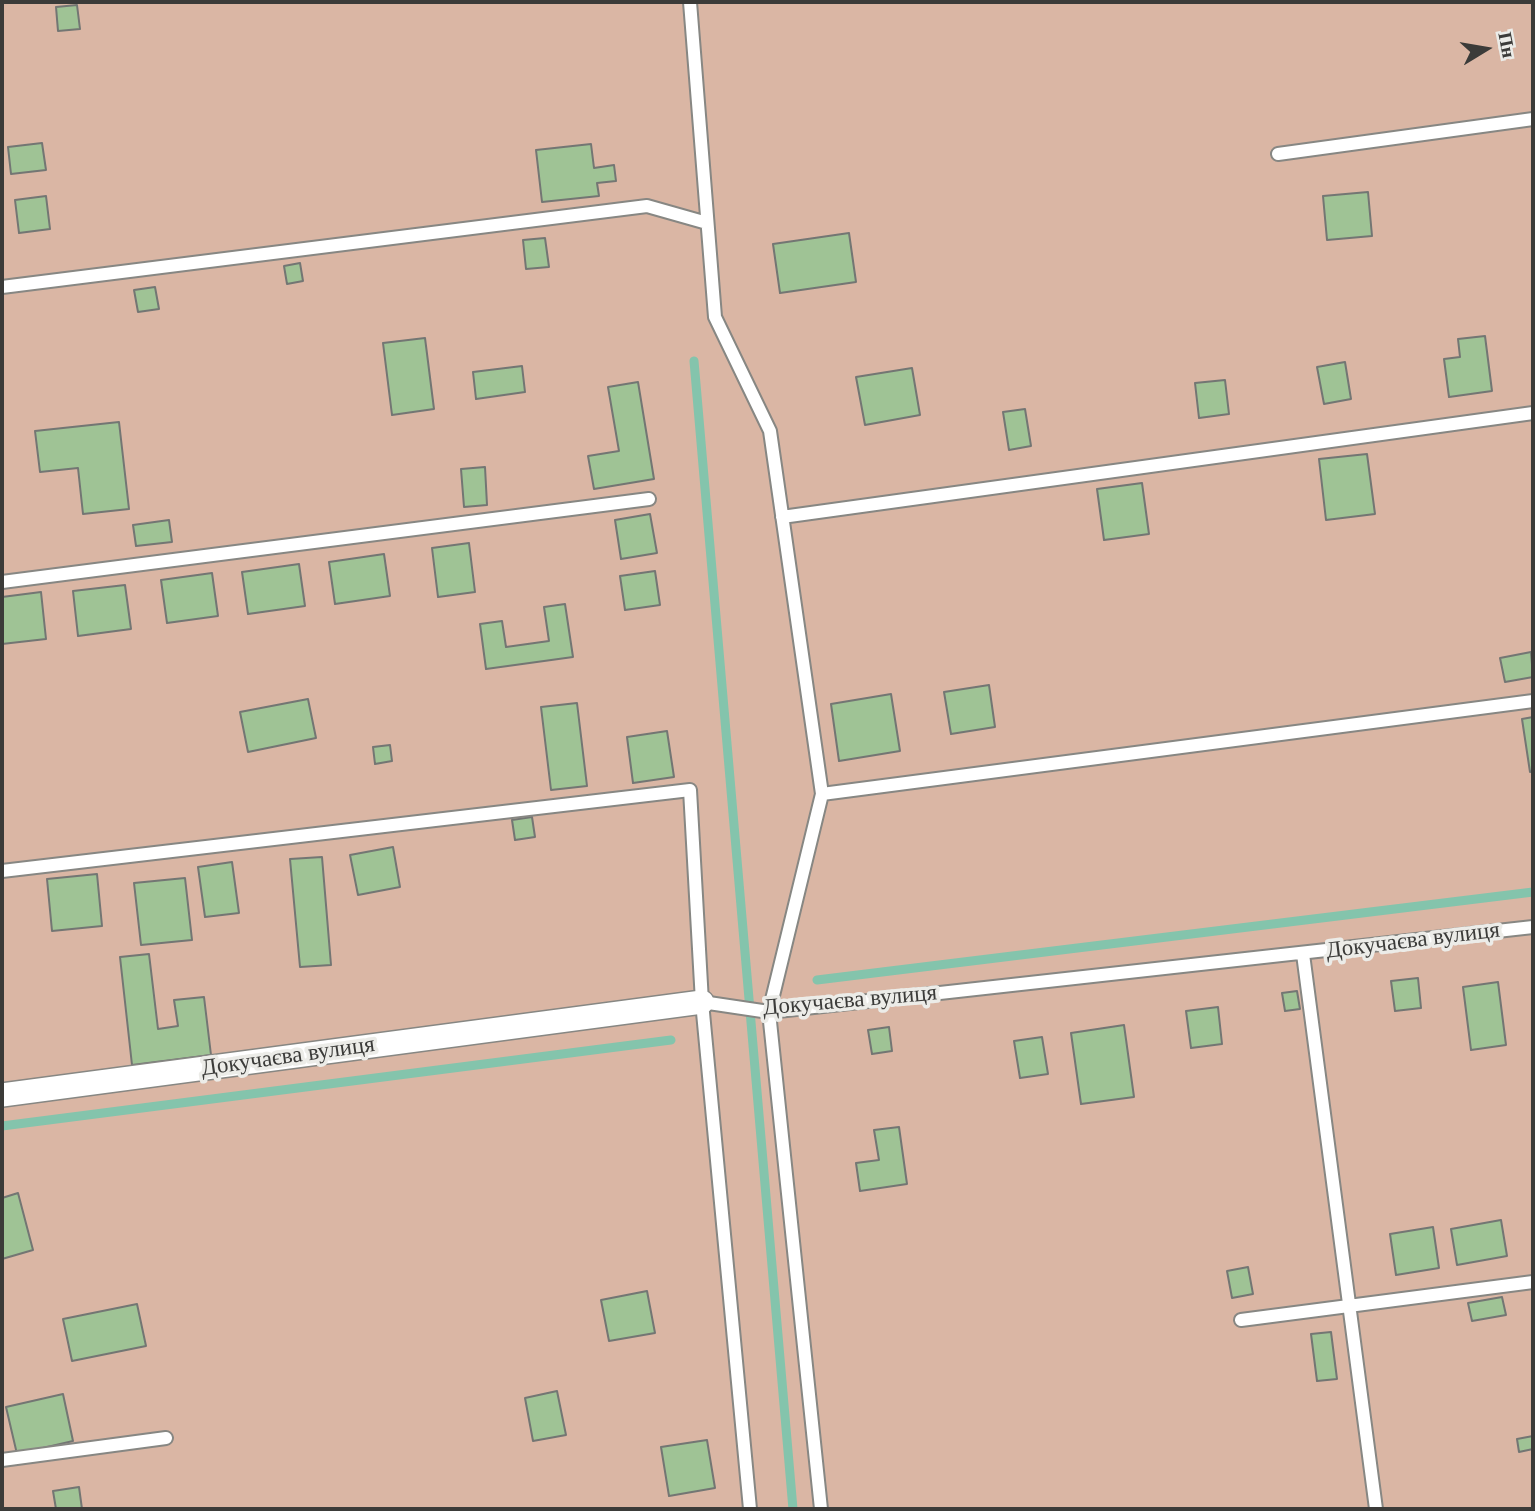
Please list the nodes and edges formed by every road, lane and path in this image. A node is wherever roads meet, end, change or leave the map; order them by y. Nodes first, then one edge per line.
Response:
1 (690, 2) edge
2 (1533, 119) edge
3 (1278, 154) dead end
4 (707, 223) junction
5 (2, 287) edge
6 (1533, 413) edge
7 (649, 499) dead end
8 (782, 517) junction
9 (2, 582) edge
10 (1533, 701) edge
11 (822, 794) junction
12 (2, 871) edge
13 (1533, 927) edge
14 (1303, 954) junction
15 (702, 1002) junction
16 (769, 1012) junction
17 (2, 1095) edge
18 (1533, 1282) edge
19 (1349, 1306) junction
20 (1241, 1320) dead end
21 (166, 1438) dead end
22 (2, 1460) edge
23 (750, 1509) edge
24 (821, 1509) edge
25 (1376, 1509) edge

1 - 4 lane
2 - 3 lane
4 - 5 lane
4 - 8 lane
6 - 8 lane
7 - 9 lane
8 - 11 lane
10 - 11 lane
11 - 16 lane
12 - 15 lane
13 - 14 lane, Докучаєва вулиця
14 - 16 lane, Докучаєва вулиця
14 - 19 lane
15 - 16 lane, Докучаєва вулиця
15 - 17 street, Докучаєва вулиця
15 - 23 lane
16 - 24 lane
18 - 19 lane
19 - 20 lane
19 - 25 lane
21 - 22 lane

